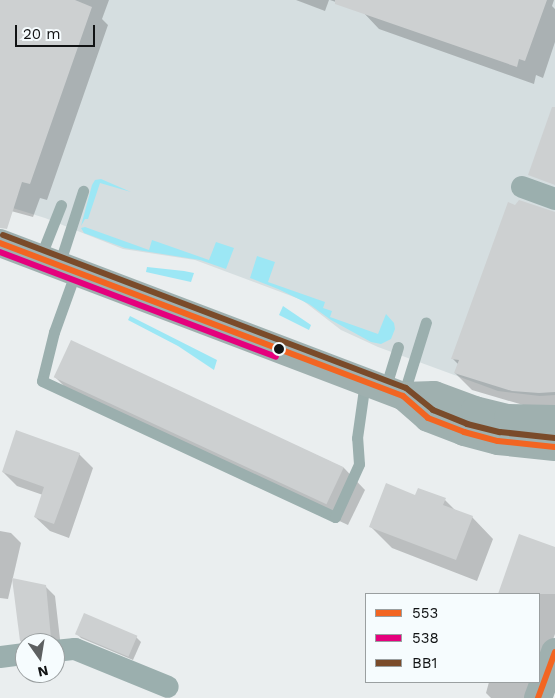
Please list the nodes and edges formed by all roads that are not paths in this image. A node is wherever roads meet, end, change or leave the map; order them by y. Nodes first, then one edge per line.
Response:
1 (522, 187) dead end
2 (83, 191) dead end
3 (555, 199) edge
4 (61, 205) dead end
5 (0, 243) edge
6 (59, 264) junction
7 (426, 322) dead end
8 (398, 347) dead end
9 (384, 389) junction
10 (555, 420) edge
11 (555, 447) edge
12 (65, 650) edge
13 (555, 652) edge
14 (15, 655) edge
15 (0, 657) edge
16 (168, 687) dead end
17 (538, 698) edge

1 - 3 street
2 - 6 lane
4 - 6 lane
5 - 6 main road
6 - 9 main road
6 - 9 lane
7 - 9 lane
8 - 9 lane
9 - 10 main road
9 - 11 main road
12 - 16 street
13 - 17 main road
14 - 15 street

